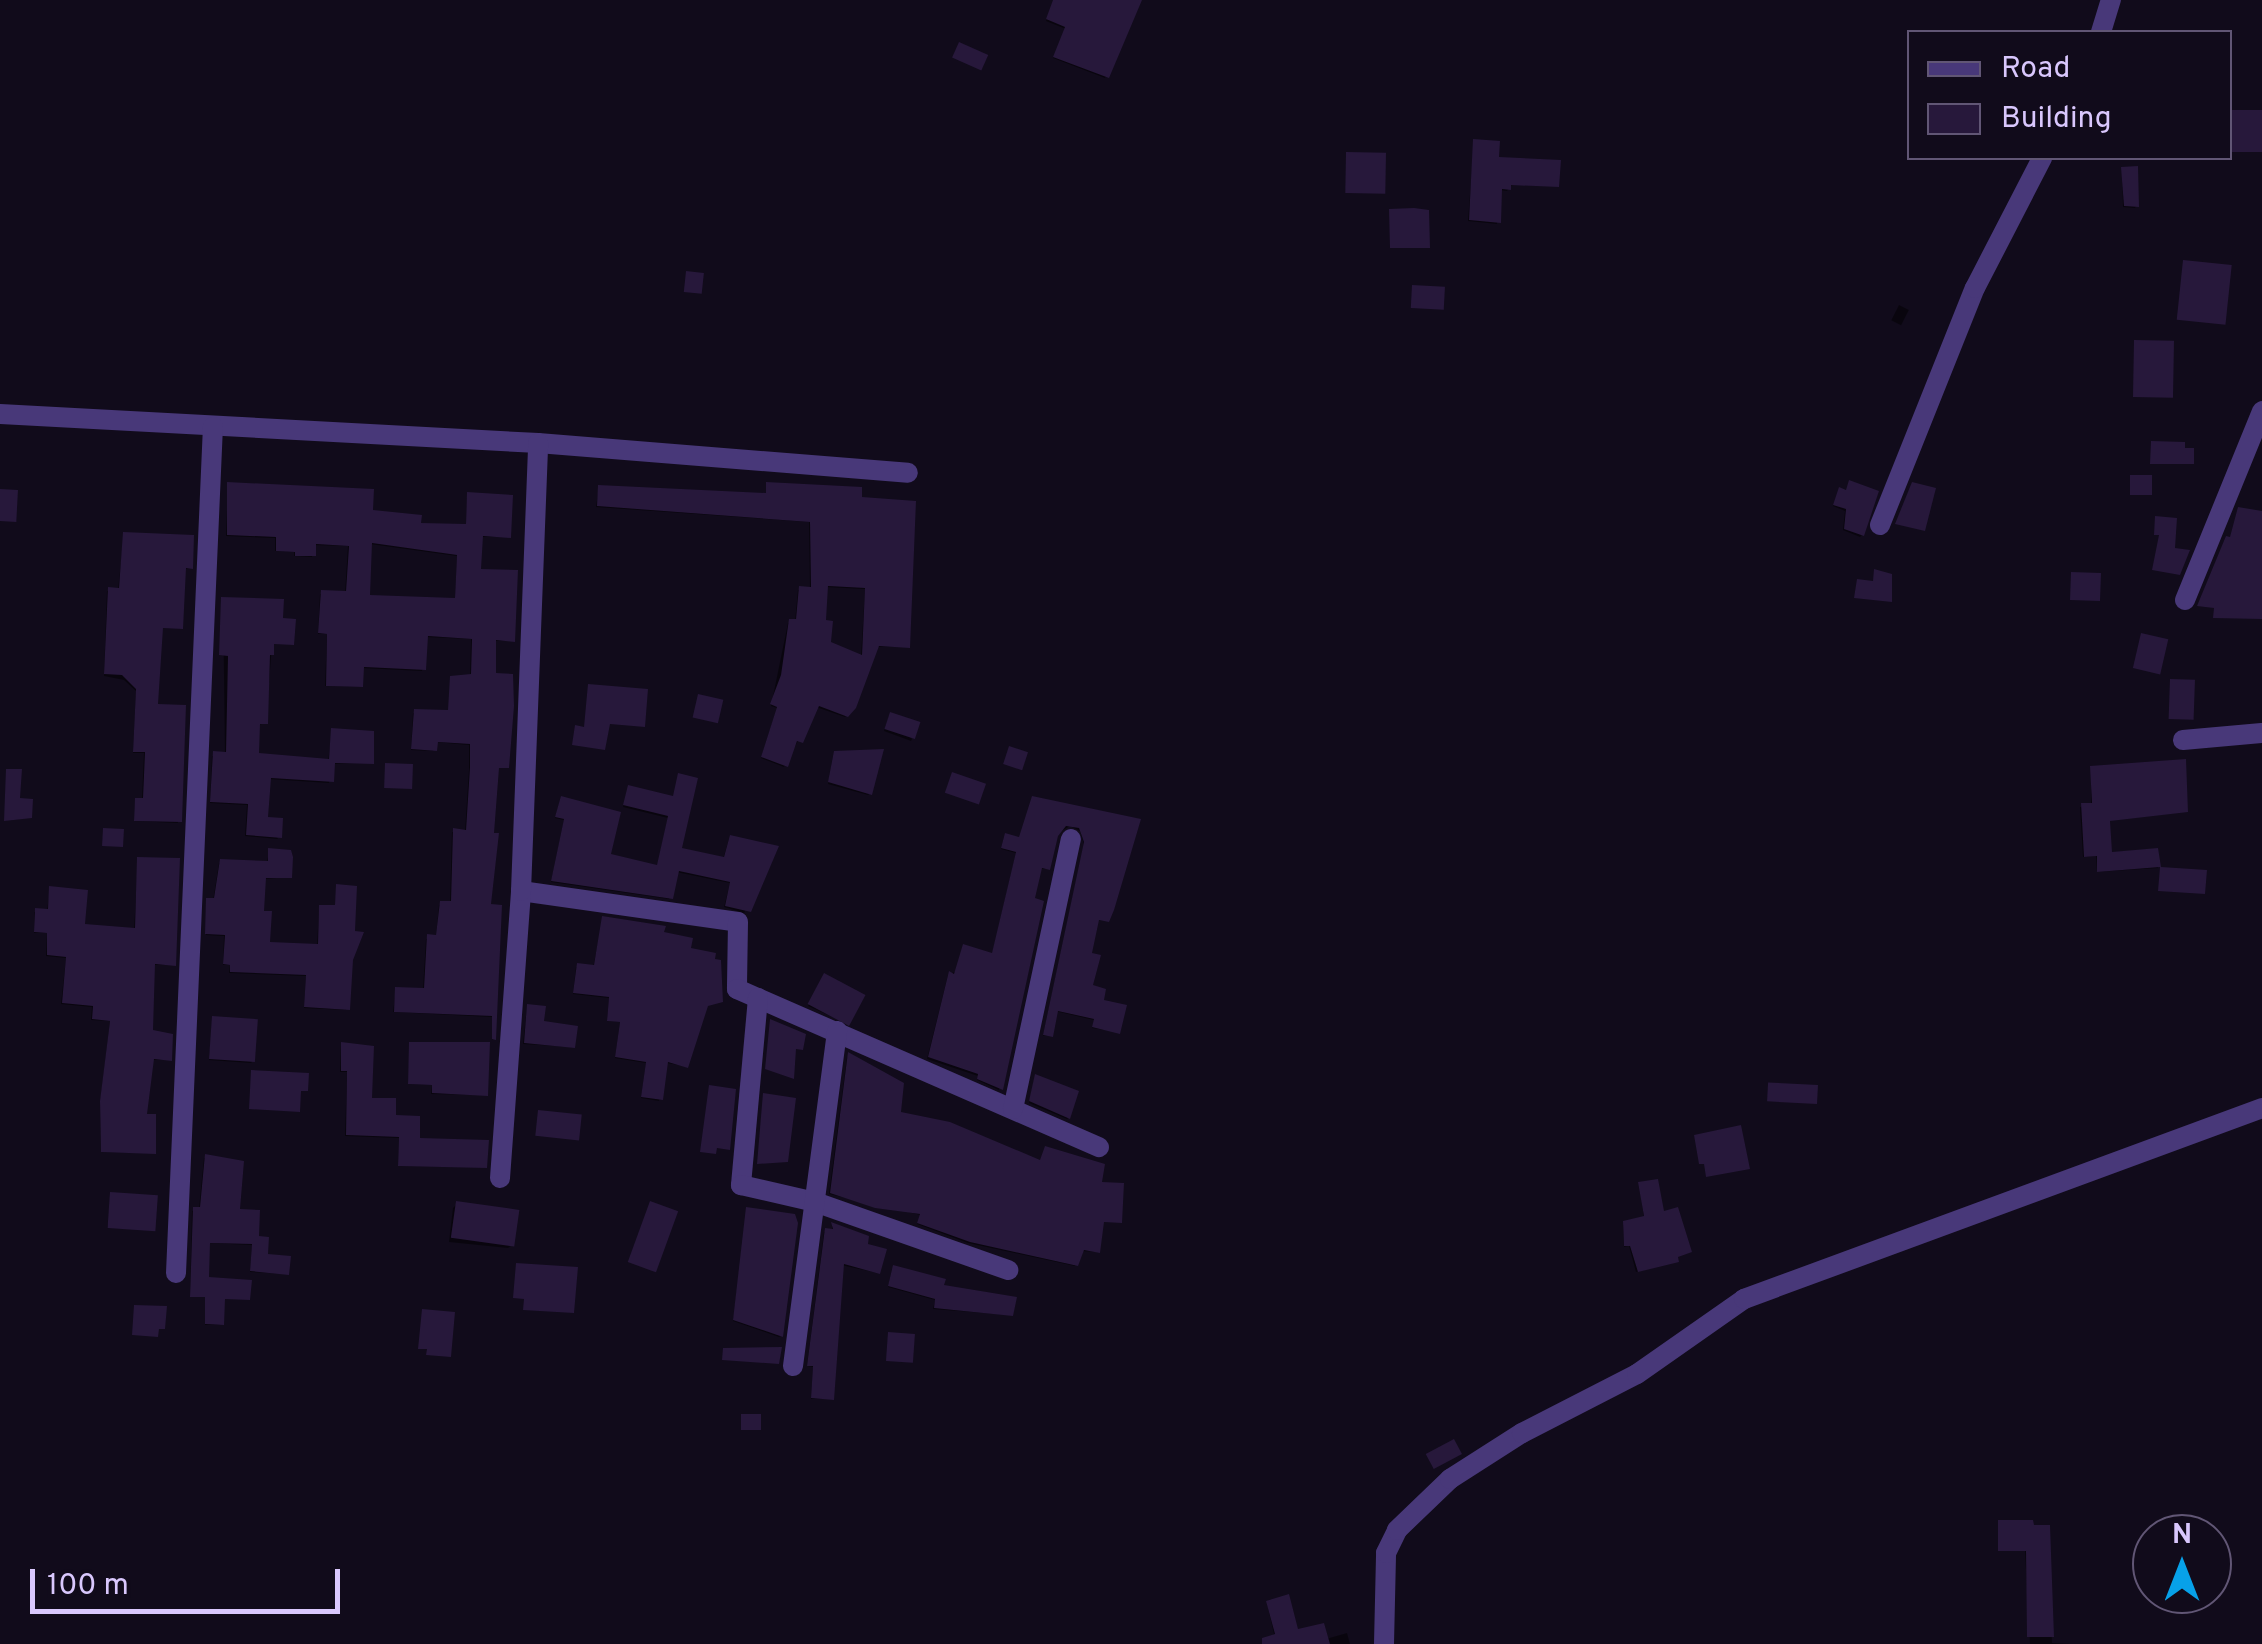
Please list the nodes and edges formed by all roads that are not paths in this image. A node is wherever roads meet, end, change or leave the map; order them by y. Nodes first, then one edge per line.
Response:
1 (2111, 0) edge
2 (2101, 30) edge
3 (2041, 160) edge
4 (2262, 411) edge
5 (0, 414) edge
6 (213, 427) junction
7 (538, 443) junction
8 (908, 473) dead end
9 (1880, 525) dead end
10 (2185, 600) dead end
11 (2262, 732) edge
12 (2183, 740) dead end
13 (1071, 840) dead end
14 (521, 891) junction
15 (758, 998) junction
16 (837, 1031) junction
17 (2262, 1108) edge
18 (1013, 1109) junction
19 (1099, 1147) dead end
20 (500, 1178) dead end
21 (815, 1202) junction
22 (1008, 1270) dead end
23 (176, 1274) dead end
24 (794, 1366) dead end
25 (1384, 1644) edge

1 - 2 street
3 - 9 street
4 - 10 street
5 - 6 street
6 - 7 street
6 - 23 street
7 - 8 street
7 - 14 street
11 - 12 street
13 - 18 street
14 - 15 street
14 - 20 street
15 - 16 street
15 - 21 street
16 - 18 street
16 - 21 street
17 - 25 street
18 - 19 street
21 - 22 street
21 - 24 street

